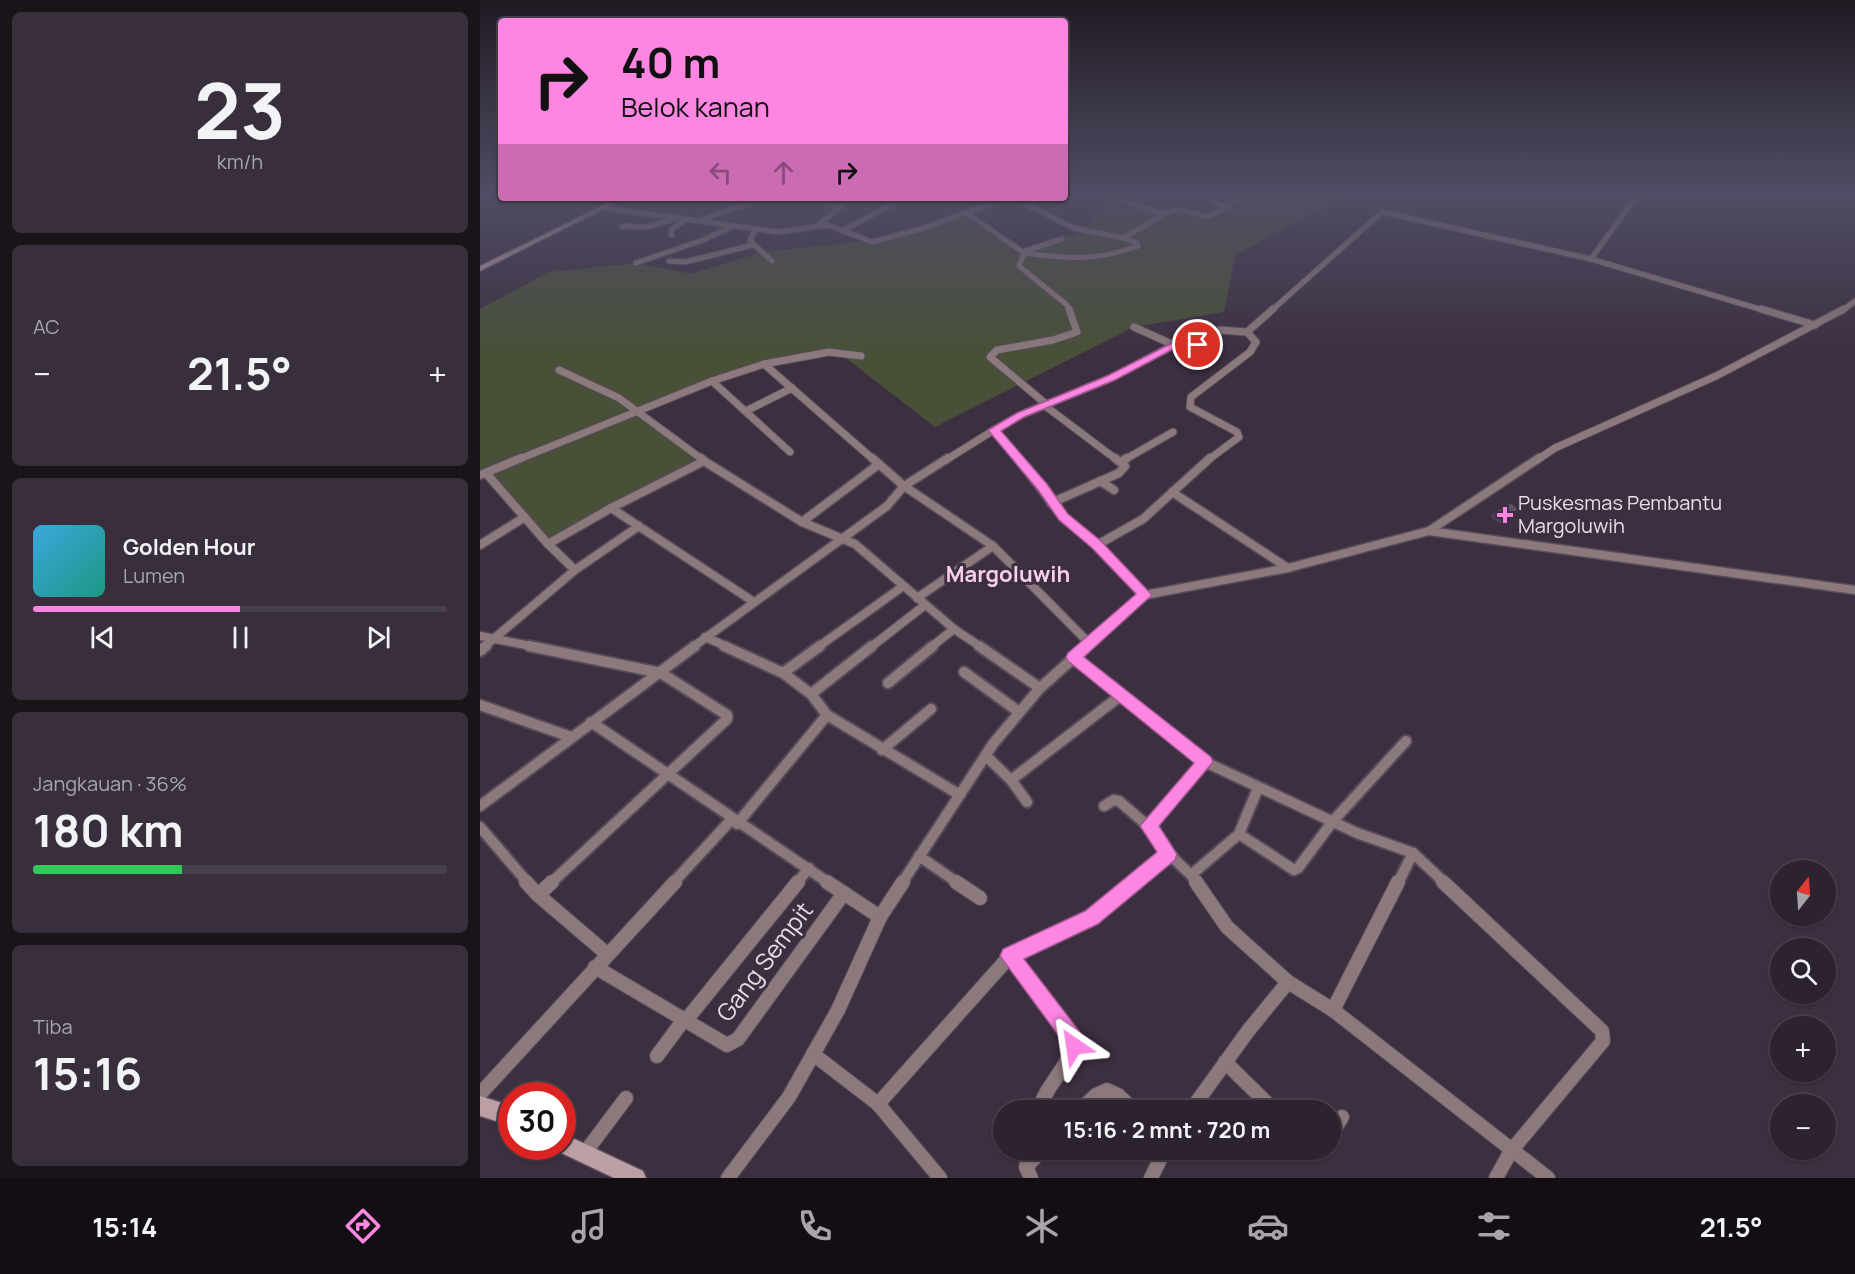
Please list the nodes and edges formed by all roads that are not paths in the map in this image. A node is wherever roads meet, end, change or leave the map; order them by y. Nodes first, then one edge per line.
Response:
1 (526, 246) edge
2 (686, 246) edge
3 (749, 246) edge
4 (754, 246) edge
5 (1014, 246) edge
6 (1043, 246) edge
7 (1135, 246) edge
8 (1344, 246) edge
9 (1535, 246) edge
10 (1600, 246) edge
11 (1024, 253) junction
12 (1591, 259) junction
13 (669, 261) dead end
14 (772, 261) dead end
15 (636, 263) dead end
16 (480, 269) edge
17 (1855, 301) edge
18 (1815, 325) junction
19 (1134, 327) dead end
20 (1247, 332) junction
21 (1174, 345) junction
22 (861, 356) dead end
23 (764, 364) junction
24 (560, 370) dead end
25 (712, 381) junction
26 (792, 388) junction
27 (1045, 405) junction
28 (642, 410) junction
29 (746, 411) junction
30 (994, 430) junction
31 (1173, 432) dead end
32 (790, 452) dead end
33 (704, 461) junction
34 (1122, 461) junction
35 (879, 464) junction
36 (483, 474) edge
37 (1101, 481) junction
38 (904, 486) junction
39 (1114, 490) dead end
40 (1172, 492) junction
41 (1051, 503) junction
42 (611, 508) junction
43 (525, 518) junction
44 (802, 522) junction
45 (639, 526) junction
46 (1429, 531) junction
47 (843, 539) junction
48 (548, 544) junction
49 (480, 545) edge
50 (1097, 545) junction
51 (993, 546) junction
52 (1287, 568) junction
53 (575, 570) junction
54 (902, 587) junction
55 (1855, 590) edge
56 (1145, 595) junction
57 (754, 602) junction
58 (921, 602) junction
59 (954, 629) junction
60 (480, 636) edge
61 (705, 637) junction
62 (495, 640) junction
63 (1089, 643) junction
64 (480, 651) edge
65 (1073, 657) junction
66 (964, 672) dead end
67 (661, 673) junction
68 (783, 673) junction
69 (888, 683) dead end
70 (1040, 688) junction
71 (811, 694) junction
72 (1120, 696) junction
73 (480, 705) edge
74 (931, 709) dead end
75 (1019, 712) junction
76 (827, 715) junction
77 (591, 722) junction
78 (571, 737) junction
79 (1406, 741) dead end
80 (882, 750) junction
81 (986, 756) junction
82 (1205, 762) junction
83 (665, 774) junction
84 (1011, 780) junction
85 (1258, 789) junction
86 (960, 795) junction
87 (1028, 802) dead end
88 (480, 806) edge
89 (1104, 806) dead end
90 (1333, 821) junction
91 (734, 822) junction
92 (480, 826) edge
93 (1148, 826) junction
94 (1239, 834) junction
95 (1413, 853) junction
96 (1168, 854) junction
97 (919, 856) junction
98 (809, 868) junction
99 (1191, 875) junction
100 (844, 893) junction
101 (538, 895) junction
102 (980, 898) dead end
103 (880, 917) junction
104 (607, 954) junction
105 (1010, 956) junction
106 (595, 967) junction
107 (1288, 982) junction
108 (1333, 1010) junction
109 (686, 1018) junction
110 (813, 1054) junction
111 (657, 1056) dead end
112 (1226, 1062) junction
113 (480, 1094) edge
114 (626, 1098) dead end
115 (1042, 1100) edge
116 (1089, 1100) edge
117 (1124, 1100) edge
118 (1198, 1100) edge
119 (1264, 1100) edge
120 (878, 1104) junction
121 (480, 1106) edge
122 (498, 1112) edge
123 (576, 1150) edge
124 (1510, 1151) junction
125 (584, 1154) junction
126 (1037, 1160) edge
127 (1160, 1160) edge
128 (1029, 1173) edge
129 (636, 1178) edge
130 (728, 1178) edge
131 (940, 1178) edge
132 (1151, 1178) edge
133 (1496, 1178) edge
134 (1548, 1178) edge

1 - 16 main road
2 - 15 street
3 - 13 street
4 - 14 street
5 - 11 street
6 - 11 street
7 - 11 street
8 - 20 street
9 - 12 street
10 - 12 street
11 - 27 street
12 - 18 street
17 - 18 street
18 - 46 street
19 - 21 street
20 - 21 street
20 - 40 street
21 - 27 street
22 - 23 street
23 - 25 street
23 - 26 street
24 - 28 street
25 - 28 street
25 - 29 street
26 - 29 street
26 - 35 street
27 - 30 street
27 - 34 street
28 - 33 street
28 - 36 street
29 - 32 street
30 - 38 street
30 - 41 street
31 - 34 street
33 - 42 street
33 - 44 street
34 - 37 street
35 - 38 street
35 - 44 street
36 - 43 street
37 - 39 street
37 - 41 street
38 - 47 street
38 - 51 street
40 - 50 street
40 - 52 street
41 - 50 street
42 - 45 street
42 - 48 street
43 - 48 street
43 - 49 street
44 - 47 street
45 - 53 street
45 - 57 street
46 - 52 street
46 - 55 street
47 - 54 street
47 - 57 street
48 - 53 street
50 - 56 street
51 - 58 street
51 - 63 street
52 - 56 street
53 - 62 street
54 - 58 street
54 - 68 street
56 - 63 street
57 - 61 street
58 - 59 street
58 - 71 street
59 - 69 street
59 - 70 street
60 - 62 street
61 - 67 street
61 - 68 street
62 - 64 street
62 - 67 street
63 - 65 street
65 - 70 street
65 - 72 street
66 - 75 street
67 - 77 street
67 - 83 street
68 - 71 street
70 - 75 street
71 - 76 street
72 - 82 street
72 - 84 street
73 - 78 street
74 - 80 street
75 - 81 street
76 - 80 street
76 - 91 street
77 - 78 street
77 - 83 street
78 - 88 street
79 - 90 street
80 - 86 street
81 - 84 street
81 - 86 street
82 - 85 street
82 - 93 street
83 - 91 street
83 - 101 street
84 - 87 street
85 - 90 street
85 - 94 street
86 - 97 street
89 - 93 street
90 - 94 street
90 - 95 street
91 - 98 street
91 - 104 street
92 - 101 street
93 - 96 street
94 - 99 street
95 - 108 street
95 - 124 street
96 - 99 street
96 - 105 street
97 - 102 street
97 - 103 street
98 - 100 street
98 - 109 street
99 - 107 street
100 - 103 street
100 - 109 street, Gang Sempit
101 - 104 street
103 - 110 street
104 - 106 street
105 - 115 street
105 - 120 street
106 - 109 street
106 - 113 street
107 - 108 street
107 - 112 street
108 - 124 street
109 - 111 street
110 - 120 street
110 - 130 street
112 - 118 street
112 - 119 street
114 - 125 street
116 - 117 street
120 - 131 street
121 - 122 main road
123 - 125 main road
124 - 133 street
124 - 134 street
125 - 129 main road
126 - 128 street
127 - 132 street

